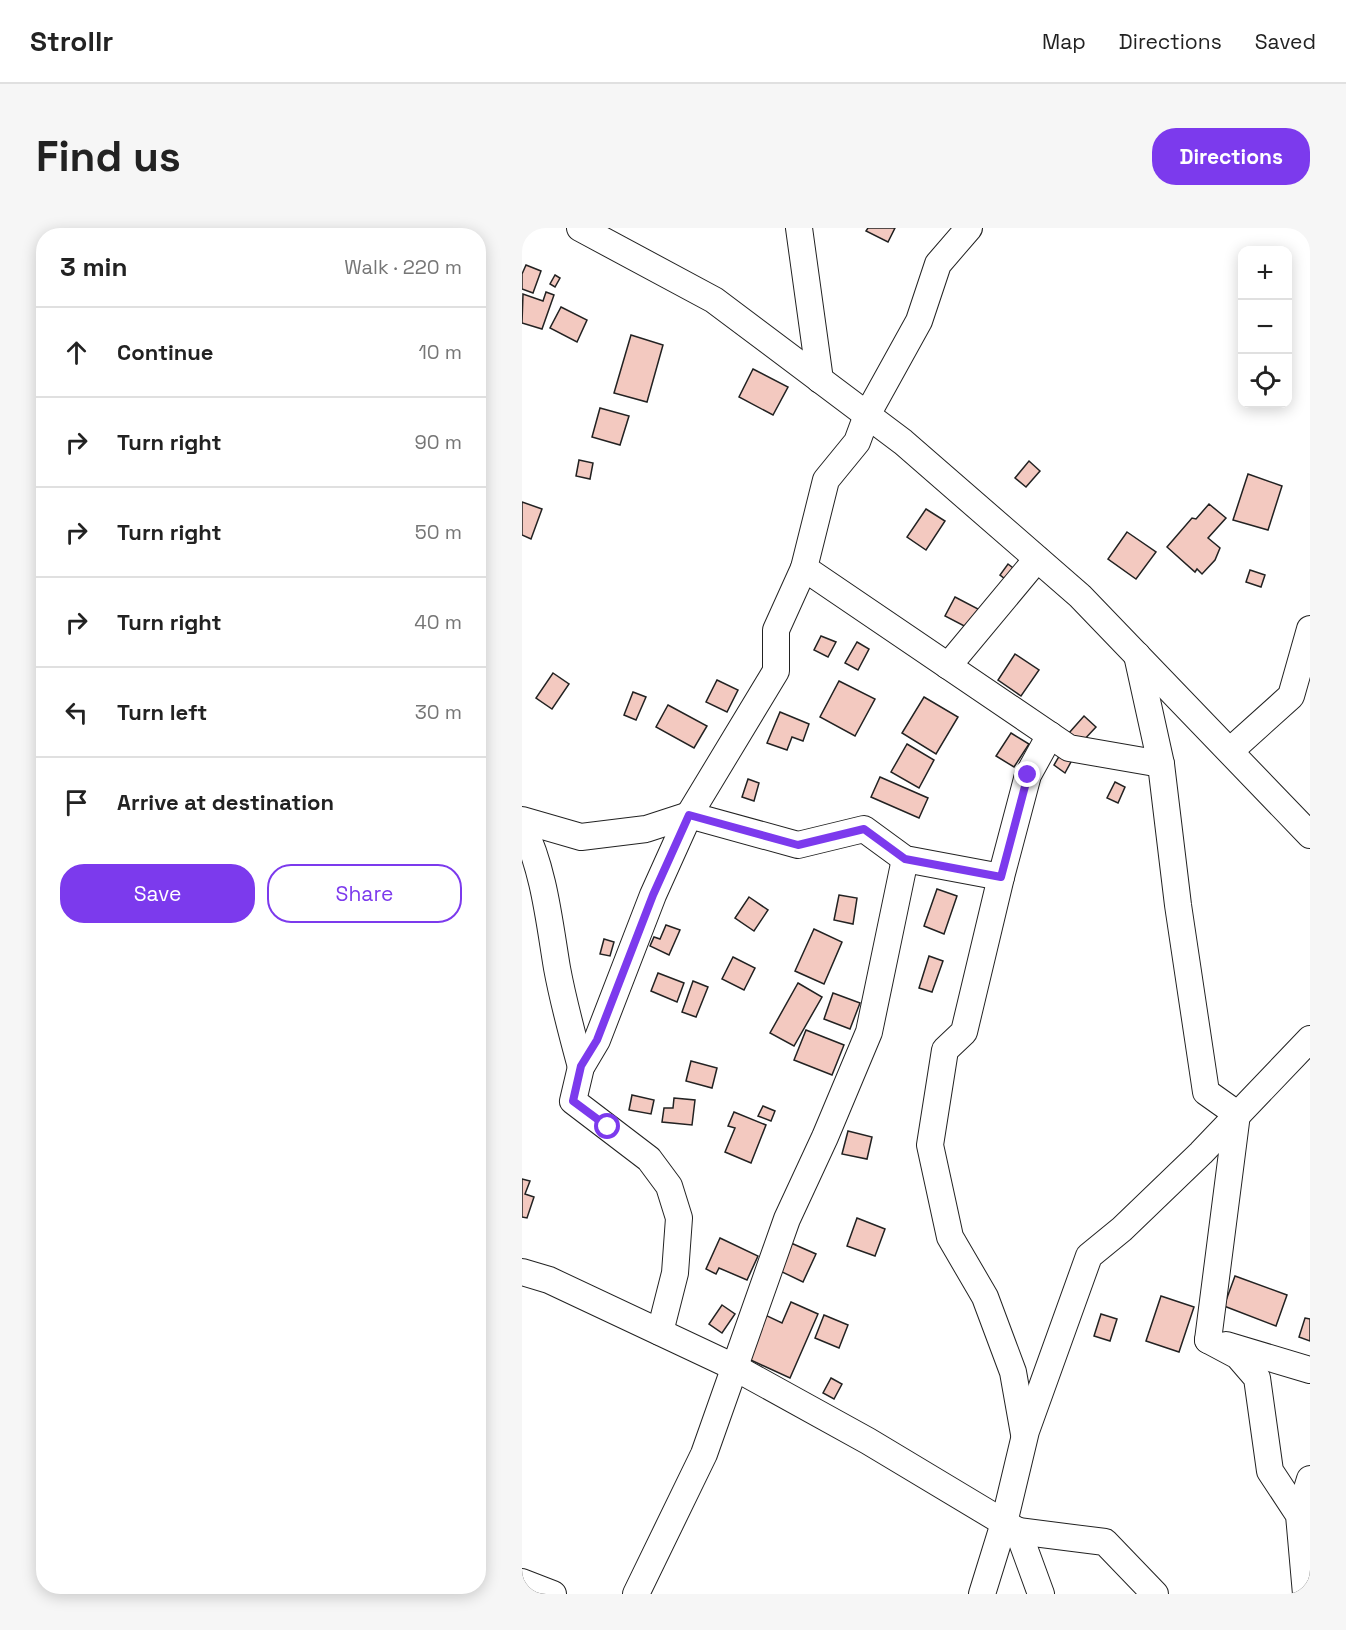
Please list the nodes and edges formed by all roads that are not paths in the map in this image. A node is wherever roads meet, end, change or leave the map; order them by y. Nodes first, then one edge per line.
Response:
1 (580, 228) edge
2 (799, 228) edge
3 (969, 228) edge
4 (820, 380) junction
5 (867, 415) junction
6 (1037, 559) junction
7 (804, 568) junction
8 (1310, 629) edge
9 (1137, 655) junction
10 (948, 666) junction
11 (1050, 735) junction
12 (1230, 751) junction
13 (1161, 764) junction
14 (689, 815) junction
15 (522, 820) edge
16 (522, 825) edge
17 (1310, 835) edge
18 (905, 859) junction
19 (1001, 877) junction
20 (1310, 1039) edge
21 (581, 1066) junction
22 (1237, 1114) junction
23 (522, 1272) edge
24 (660, 1332) junction
25 (1208, 1340) junction
26 (734, 1367) junction
27 (1310, 1370) edge
28 (1025, 1439) junction
29 (1310, 1479) edge
30 (1299, 1515) junction
31 (1011, 1527) junction
32 (522, 1582) edge
33 (553, 1594) edge
34 (636, 1594) edge
35 (982, 1594) edge
36 (1041, 1594) edge
37 (1155, 1594) edge
38 (1306, 1594) edge

1 - 4 street
2 - 4 street
3 - 5 street
4 - 5 street
5 - 6 street
5 - 7 street
6 - 9 street
6 - 10 street
7 - 10 street
7 - 14 street
8 - 12 street
9 - 12 street
9 - 13 street
10 - 11 street
11 - 13 street
11 - 19 street
12 - 17 street
13 - 22 street
14 - 15 street
14 - 18 street
14 - 21 street
16 - 21 street
18 - 19 street
18 - 26 street
19 - 28 street
20 - 22 street
21 - 24 street
22 - 25 street
22 - 28 street
23 - 24 street
24 - 26 street
25 - 27 street
25 - 30 street
26 - 31 street
26 - 34 street
28 - 31 street
29 - 30 street
30 - 38 street
31 - 35 street
31 - 36 street
31 - 37 street
32 - 33 street

